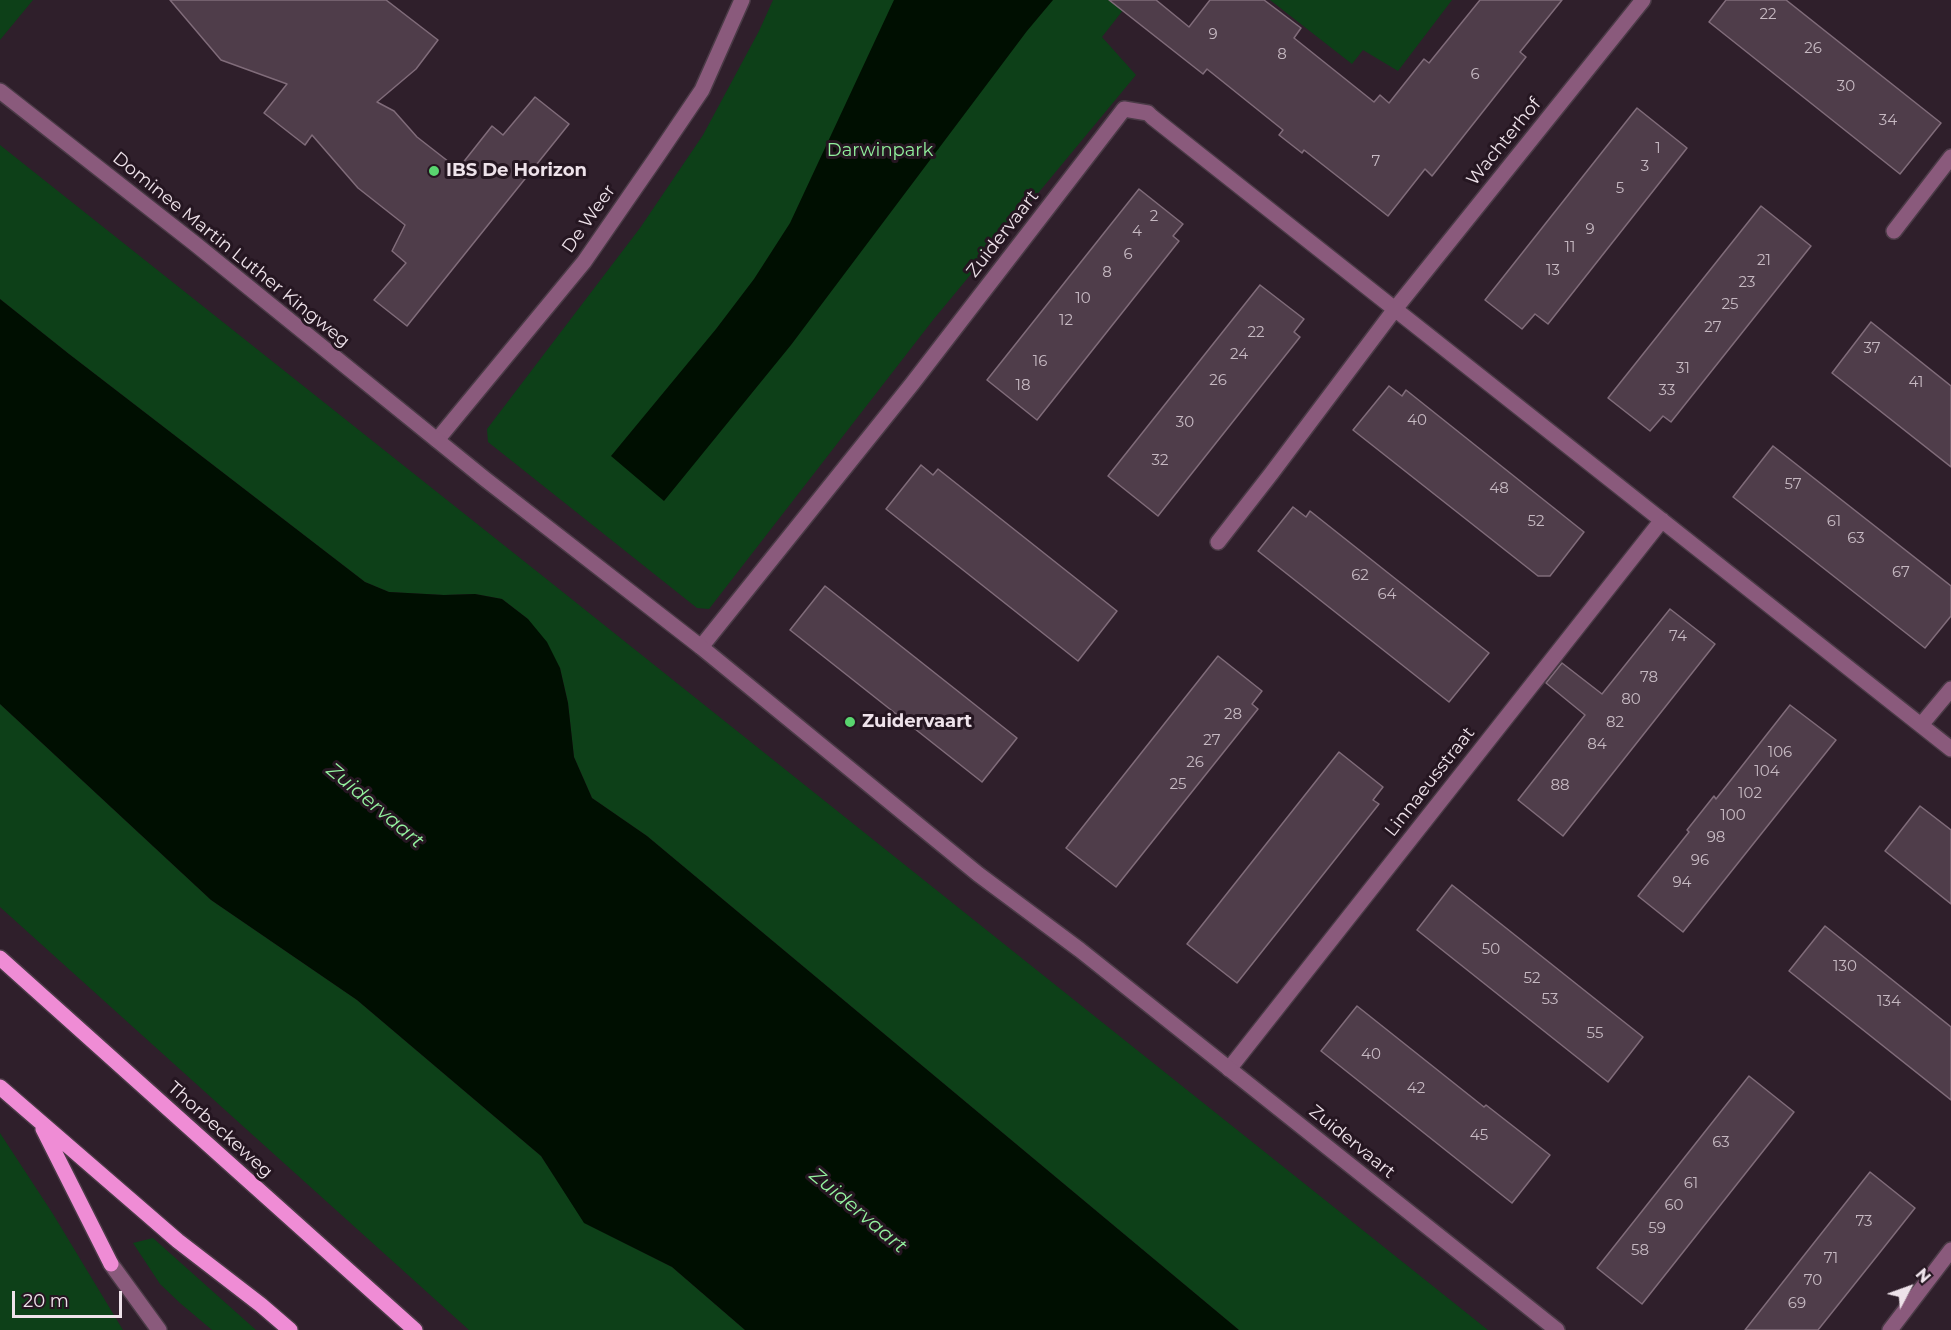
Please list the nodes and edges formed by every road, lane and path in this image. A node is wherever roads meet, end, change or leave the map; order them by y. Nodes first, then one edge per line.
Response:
1 (742, 0) edge
2 (1643, 0) edge
3 (0, 91) edge
4 (1951, 157) edge
5 (1894, 231) dead end
6 (1395, 309) junction
7 (437, 440) junction
8 (1662, 520) junction
9 (1218, 542) dead end
10 (701, 647) junction
11 (1951, 689) edge
12 (1921, 725) junction
13 (1951, 749) edge
14 (0, 958) edge
15 (1229, 1069) junction
16 (0, 1087) edge
17 (39, 1121) junction
18 (1951, 1250) edge
19 (111, 1264) joint
20 (159, 1330) edge
21 (290, 1330) edge
22 (415, 1330) edge
23 (1557, 1330) edge
24 (1890, 1330) edge

1 - 7 street, De Weer
2 - 6 street, Wachterhof
3 - 7 street, Dominee Martin Luther Kingweg
4 - 5 street
6 - 8 street
6 - 9 street
6 - 10 street, Zuidervaart
7 - 10 street, Zuidervaart
8 - 12 street
8 - 15 street, Linnaeusstraat
10 - 15 street, Zuidervaart
11 - 12 street
12 - 13 street
14 - 22 main road, Thorbeckeweg
15 - 23 street, Zuidervaart
16 - 17 main road
17 - 19 main road
17 - 21 main road
18 - 24 street
19 - 20 street

